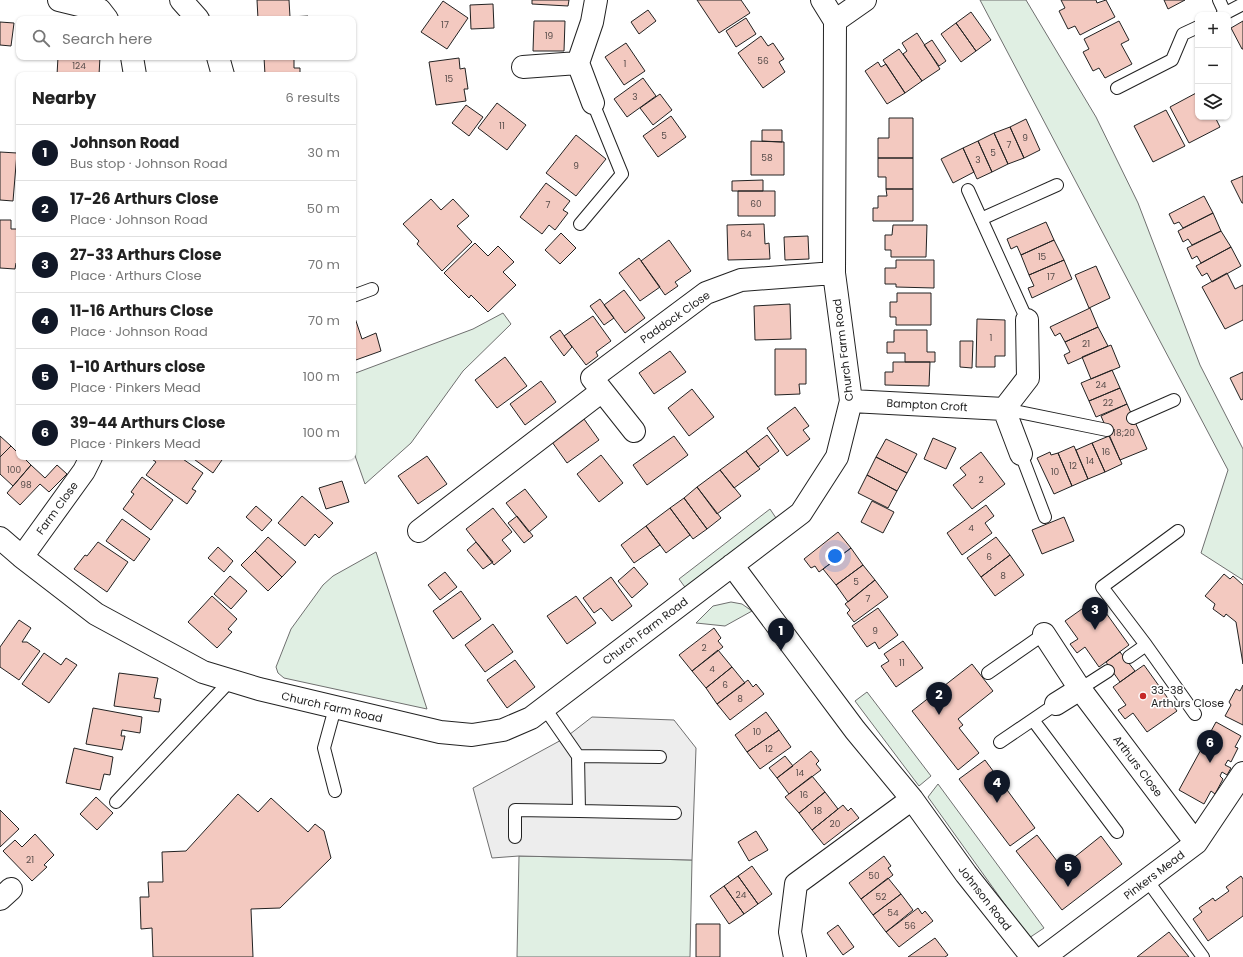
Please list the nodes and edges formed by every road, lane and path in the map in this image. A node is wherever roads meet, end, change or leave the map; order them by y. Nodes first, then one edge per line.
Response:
1 (59, 0) edge
2 (181, 0) edge
3 (596, 0) edge
4 (822, 0) edge
5 (865, 0) edge
6 (1219, 0) edge
7 (1243, 4) edge
8 (1223, 12) edge
9 (1228, 12) edge
10 (105, 16) edge
11 (195, 16) edge
12 (835, 21) junction
13 (1195, 28) edge
14 (132, 60) edge
15 (219, 60) edge
16 (578, 63) junction
17 (522, 67) dead end
18 (134, 72) edge
19 (222, 72) edge
20 (1117, 88) dead end
21 (593, 103) joint
22 (1057, 185) dead end
23 (968, 190) dead end
24 (981, 219) junction
25 (580, 224) dead end
26 (834, 273) junction
27 (372, 289) dead end
28 (356, 295) edge
29 (1027, 320) joint
30 (602, 391) junction
31 (1174, 400) dead end
32 (851, 401) junction
33 (1004, 409) junction
34 (1133, 418) dead end
35 (1107, 430) dead end
36 (634, 431) dead end
37 (1021, 454) joint
38 (90, 460) edge
39 (1045, 517) dead end
40 (419, 531) dead end
41 (1178, 531) dead end
42 (0, 538) edge
43 (22, 557) junction
44 (732, 565) junction
45 (1044, 634) joint
46 (1146, 645) junction
47 (1129, 658) dead end
48 (1108, 671) dead end
49 (988, 673) dead end
50 (231, 680) junction
51 (1080, 689) junction
52 (1056, 704) joint
53 (544, 707) junction
54 (335, 708) junction
55 (1195, 714) dead end
56 (1033, 720) junction
57 (1000, 742) dead end
58 (578, 756) junction
59 (660, 757) dead end
60 (1243, 773) edge
61 (335, 791) dead end
62 (912, 799) junction
63 (116, 802) dead end
64 (579, 811) junction
65 (675, 812) dead end
66 (1117, 832) dead end
67 (514, 837) dead end
68 (1196, 843) junction
69 (1147, 880) junction
70 (795, 957) edge
71 (1032, 957) edge
72 (1044, 957) edge
73 (1203, 957) edge

1 - 10 street
2 - 11 street
3 - 16 street
4 - 12 street
5 - 12 street
6 - 8 lane
7 - 9 lane
12 - 26 street, Church Farm Road
13 - 20 lane
14 - 18 street
15 - 19 street
16 - 17 street
16 - 21 street
21 - 25 lane
22 - 24 lane
23 - 24 lane
24 - 29 lane
26 - 30 street, Paddock Close
26 - 32 street, Church Farm Road
27 - 28 lane
29 - 33 street
30 - 36 street, Paddock Close
30 - 40 street
31 - 34 lane
32 - 33 street, Bampton Croft
32 - 44 street, Church Farm Road
33 - 35 lane
33 - 37 street
37 - 39 lane
38 - 43 street, Farm Close
41 - 46 lane
42 - 43 street, Church Farm Road
43 - 50 street, Church Farm Road
44 - 53 street, Church Farm Road
44 - 62 street, Johnson Road
45 - 49 lane
45 - 51 street, Arthurs Close
46 - 47 lane
46 - 55 lane
48 - 51 lane
50 - 54 street, Church Farm Road
50 - 63 lane
51 - 52 street
51 - 68 street, Arthurs Close
52 - 56 lane
53 - 54 street, Church Farm Road
53 - 58 lane
54 - 61 lane
56 - 57 lane
56 - 66 lane
58 - 59 lane
58 - 64 lane
60 - 68 street, Pinkers Mead
62 - 70 street
62 - 71 street, Johnson Road
64 - 65 lane
64 - 67 lane
68 - 69 street, Pinkers Mead
69 - 72 street, Pinkers Mead
69 - 73 lane

